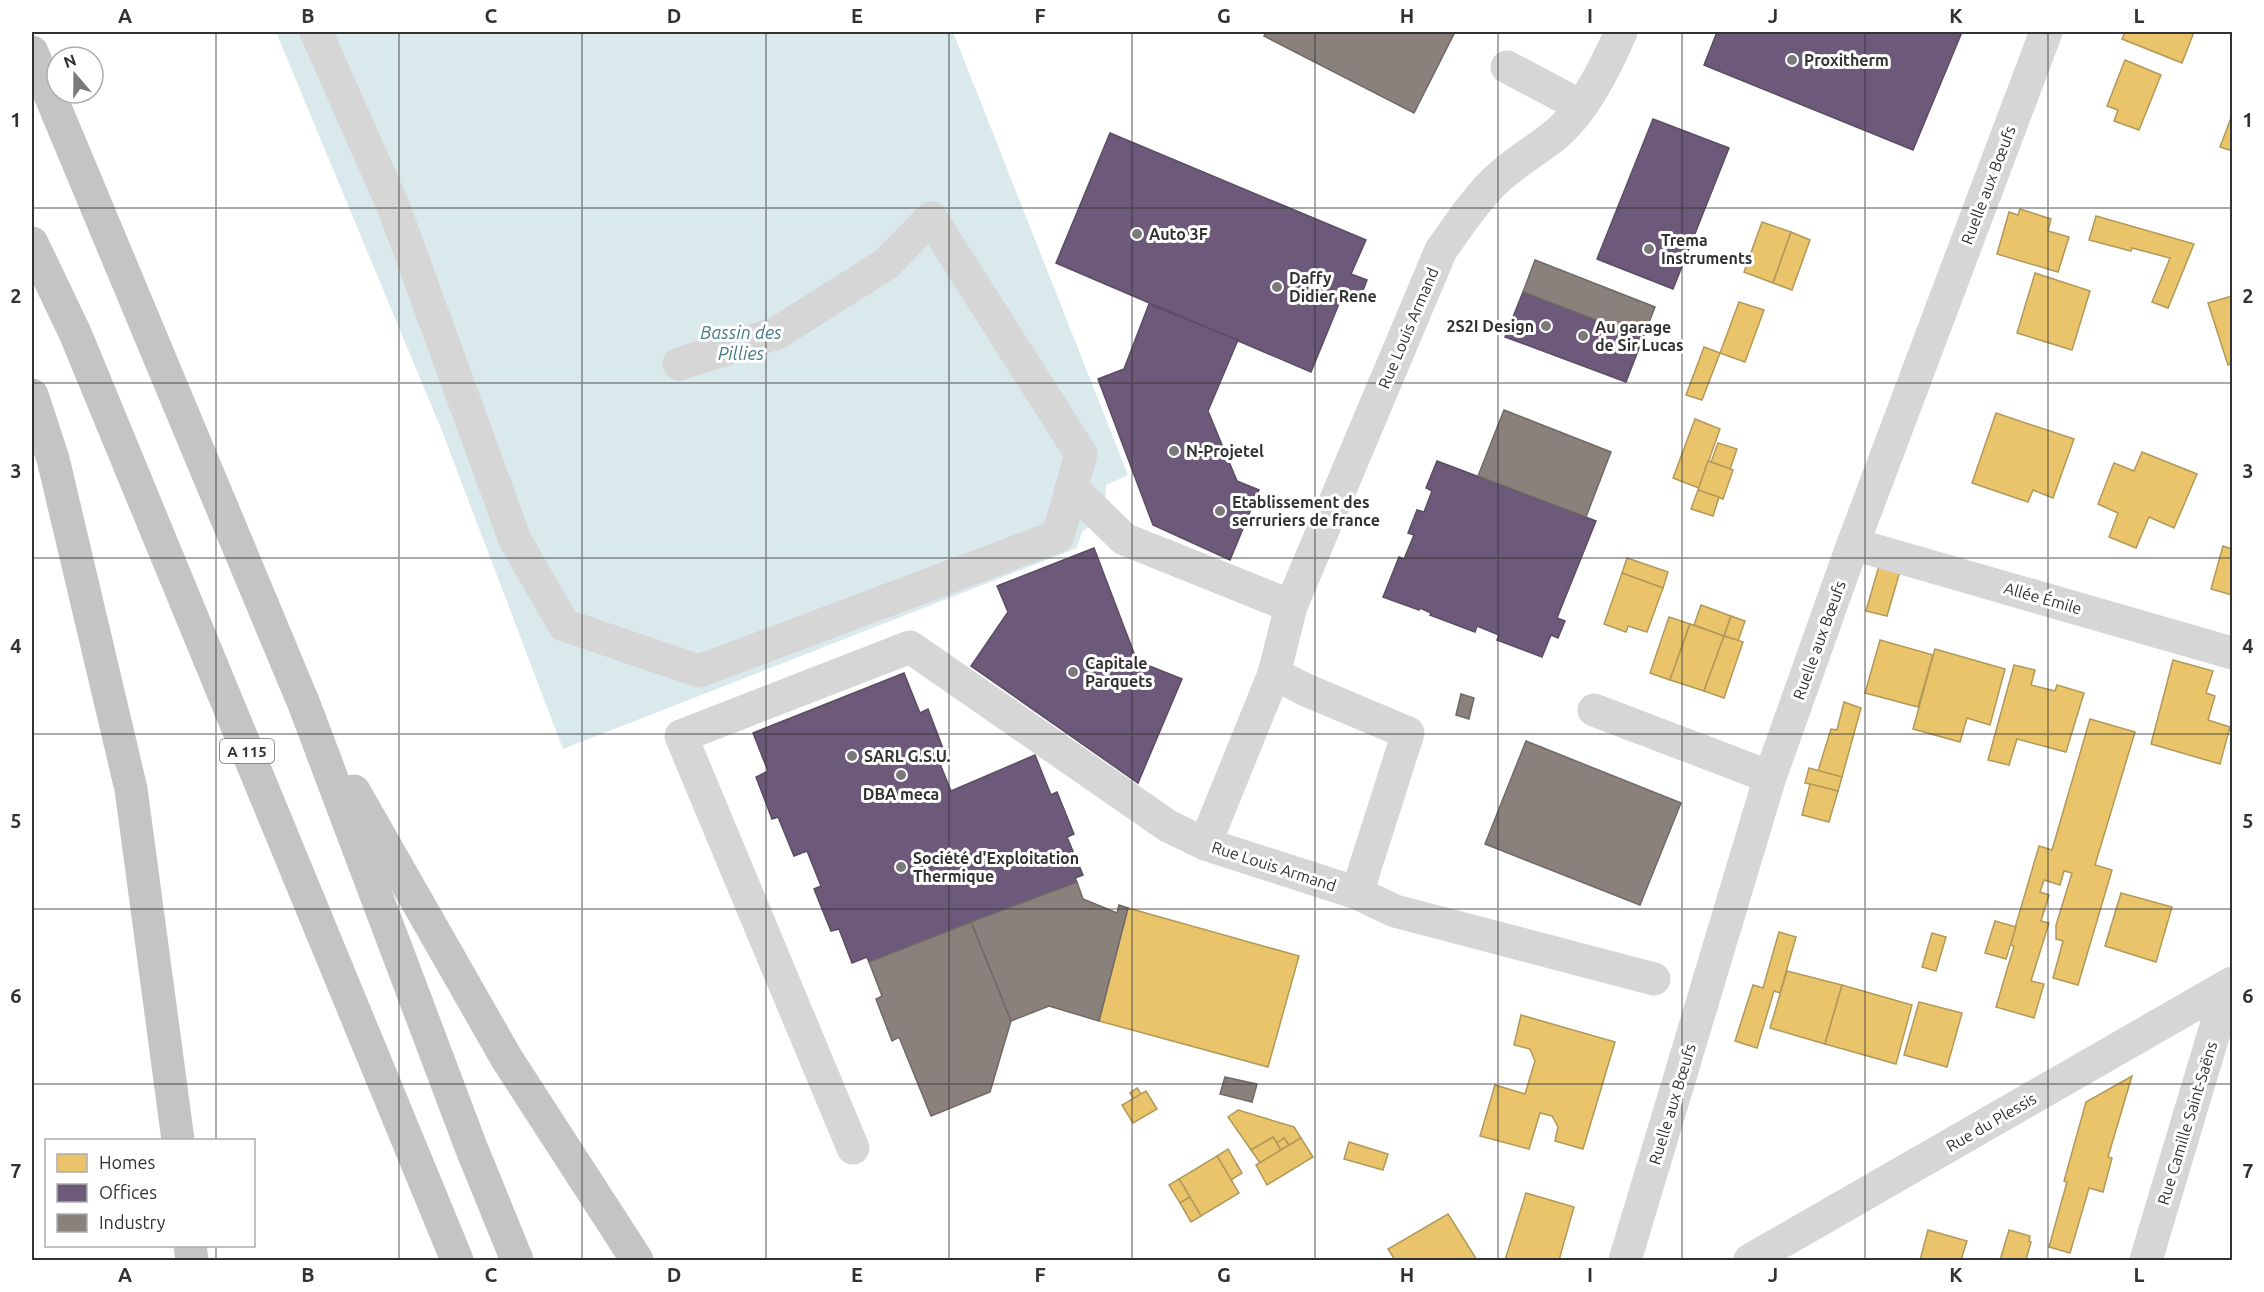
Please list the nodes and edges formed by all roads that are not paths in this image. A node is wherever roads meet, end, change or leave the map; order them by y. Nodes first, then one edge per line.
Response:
1 (316, 32) edge
2 (1621, 32) edge
3 (2046, 32) edge
4 (32, 52) edge
5 (1507, 67) dead end
6 (1581, 106) junction
7 (32, 243) edge
8 (679, 364) dead end
9 (32, 394) edge
10 (1072, 488) junction
11 (1853, 544) junction
12 (1291, 606) junction
13 (2232, 653) edge
14 (1274, 674) junction
15 (304, 704) junction
16 (1594, 710) dead end
17 (1770, 777) junction
18 (1205, 844) junction
19 (1357, 893) junction
20 (1654, 979) dead end
21 (2230, 984) edge
22 (178, 1139) edge
23 (853, 1148) dead end
24 (457, 1260) edge
25 (517, 1260) edge
26 (638, 1260) edge
27 (1625, 1260) edge
28 (1750, 1260) edge
29 (2146, 1260) edge

1 - 10 street
2 - 6 street, Rue Louis Armand
3 - 11 street, Ruelle aux Bœufs
4 - 15 highway
5 - 6 street
6 - 12 street, Rue Louis Armand
7 - 24 highway, A 115
8 - 10 street
9 - 22 highway
10 - 12 street
11 - 13 street, Allée Émile
11 - 17 street, Ruelle aux Bœufs
12 - 14 street, Rue Louis Armand
14 - 18 street, Rue Louis Armand
14 - 19 street, Rue Louis Armand
15 - 25 highway
15 - 26 highway
16 - 17 street
17 - 27 street, Ruelle aux Bœufs
18 - 19 street, Rue Louis Armand
18 - 23 street
19 - 20 street
21 - 28 street, Rue du Plessis
21 - 29 street, Rue Camille Saint-Saëns

